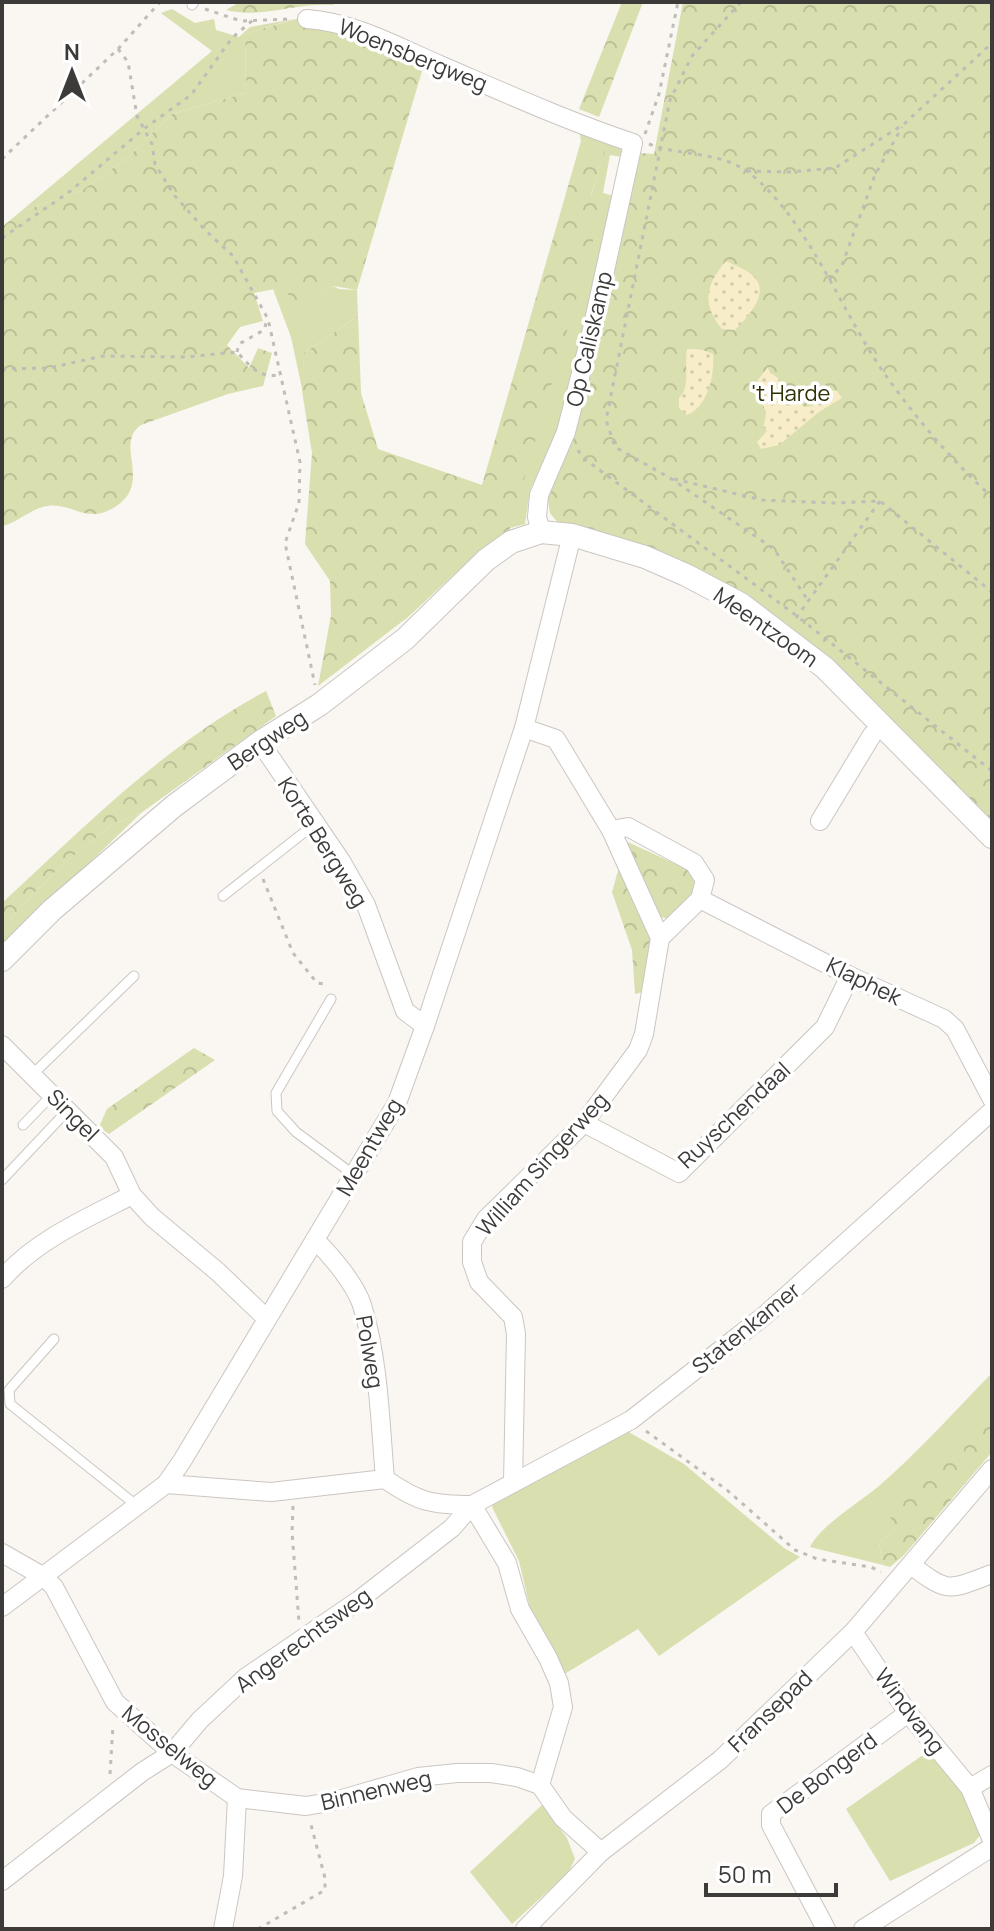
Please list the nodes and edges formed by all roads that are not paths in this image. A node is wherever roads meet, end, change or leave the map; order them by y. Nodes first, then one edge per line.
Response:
1 (307, 19) road end
2 (638, 142) joint
3 (541, 532) junction
4 (572, 535) junction
5 (883, 724) junction
6 (524, 728) junction
7 (260, 742) junction
8 (820, 821) dead end
9 (316, 823) junction
10 (611, 830) junction
11 (992, 837) edge
12 (223, 896) dead end
13 (700, 899) junction
14 (660, 938) junction
15 (2, 960) edge
16 (134, 976) dead end
17 (850, 976) junction
18 (331, 999) road end
19 (425, 1026) junction
20 (2, 1045) edge
21 (33, 1074) junction
22 (53, 1094) junction
23 (992, 1099) edge
24 (69, 1109) junction
25 (992, 1111) edge
26 (584, 1123) junction
27 (23, 1125) dead end
28 (354, 1175) junction
29 (2, 1180) edge
30 (132, 1195) junction
31 (315, 1240) junction
32 (2, 1279) edge
33 (267, 1319) junction
34 (54, 1339) dead end
35 (992, 1469) edge
36 (385, 1479) junction
37 (513, 1482) junction
38 (166, 1484) junction
39 (136, 1505) junction
40 (472, 1505) junction
41 (2, 1553) edge
42 (905, 1572) junction
43 (992, 1574) edge
44 (44, 1577) junction
45 (2, 1607) edge
46 (853, 1632) junction
47 (908, 1713) junction
48 (172, 1753) junction
49 (992, 1775) edge
50 (540, 1785) junction
51 (970, 1788) junction
52 (237, 1798) junction
53 (992, 1840) edge
54 (992, 1847) edge
55 (601, 1852) junction
56 (2, 1865) edge
57 (23, 1865) junction
58 (2, 1881) edge
59 (223, 1929) edge
60 (525, 1929) edge
61 (826, 1929) edge
62 (863, 1929) edge

1 - 2 street, Woensbergweg
2 - 3 street, Op Caliskamp
3 - 4 street, Meentzoom
3 - 7 street, Bergweg
4 - 5 street, Meentzoom
4 - 6 street, Meentweg
5 - 8 street
5 - 11 street, Meentzoom
6 - 10 street
6 - 19 street, Meentweg
7 - 9 street, Korte Bergweg
7 - 15 street, Bergweg
9 - 12 lane
9 - 19 street, Korte Bergweg
10 - 13 street
10 - 14 street
13 - 14 street
13 - 17 street, Klaphek
14 - 26 street, William Singerweg
16 - 21 lane
17 - 23 street, Klaphek
17 - 26 street, Ruyschendaal
18 - 28 lane
19 - 28 street, Meentweg
20 - 21 street, Singel
21 - 22 street, Singel
22 - 24 street, Singel
22 - 27 lane
24 - 29 lane
24 - 30 street, Singel
25 - 37 street, Statenkamer
26 - 37 street, William Singerweg
28 - 31 street, Meentweg
30 - 32 street
30 - 33 street, Singel
31 - 33 street, Meentweg
31 - 36 street, Polweg
33 - 38 street, Meentweg
34 - 39 lane
35 - 42 street, Fransepad
36 - 38 street
36 - 40 street
37 - 40 street, Statenkamer
38 - 39 street, Meentweg
39 - 44 street, Meentweg
40 - 48 street, Angerechtsweg
40 - 50 street
41 - 44 street, Mosselweg
42 - 43 street
42 - 46 street, Fransepad
44 - 45 street, Meentweg
44 - 48 street, Mosselweg
46 - 47 street, Windvang
46 - 55 street, Fransepad
47 - 51 street, Windvang
47 - 61 street, De Bongerd
48 - 52 street, Mosselweg
48 - 57 street, Angerechtsweg
49 - 51 street
50 - 52 street, Binnenweg
50 - 55 street
51 - 53 street, Windvang
52 - 59 street, Mosselweg
54 - 62 street
55 - 60 street, Fransepad
56 - 57 street
57 - 58 street, Angerechtsweg

